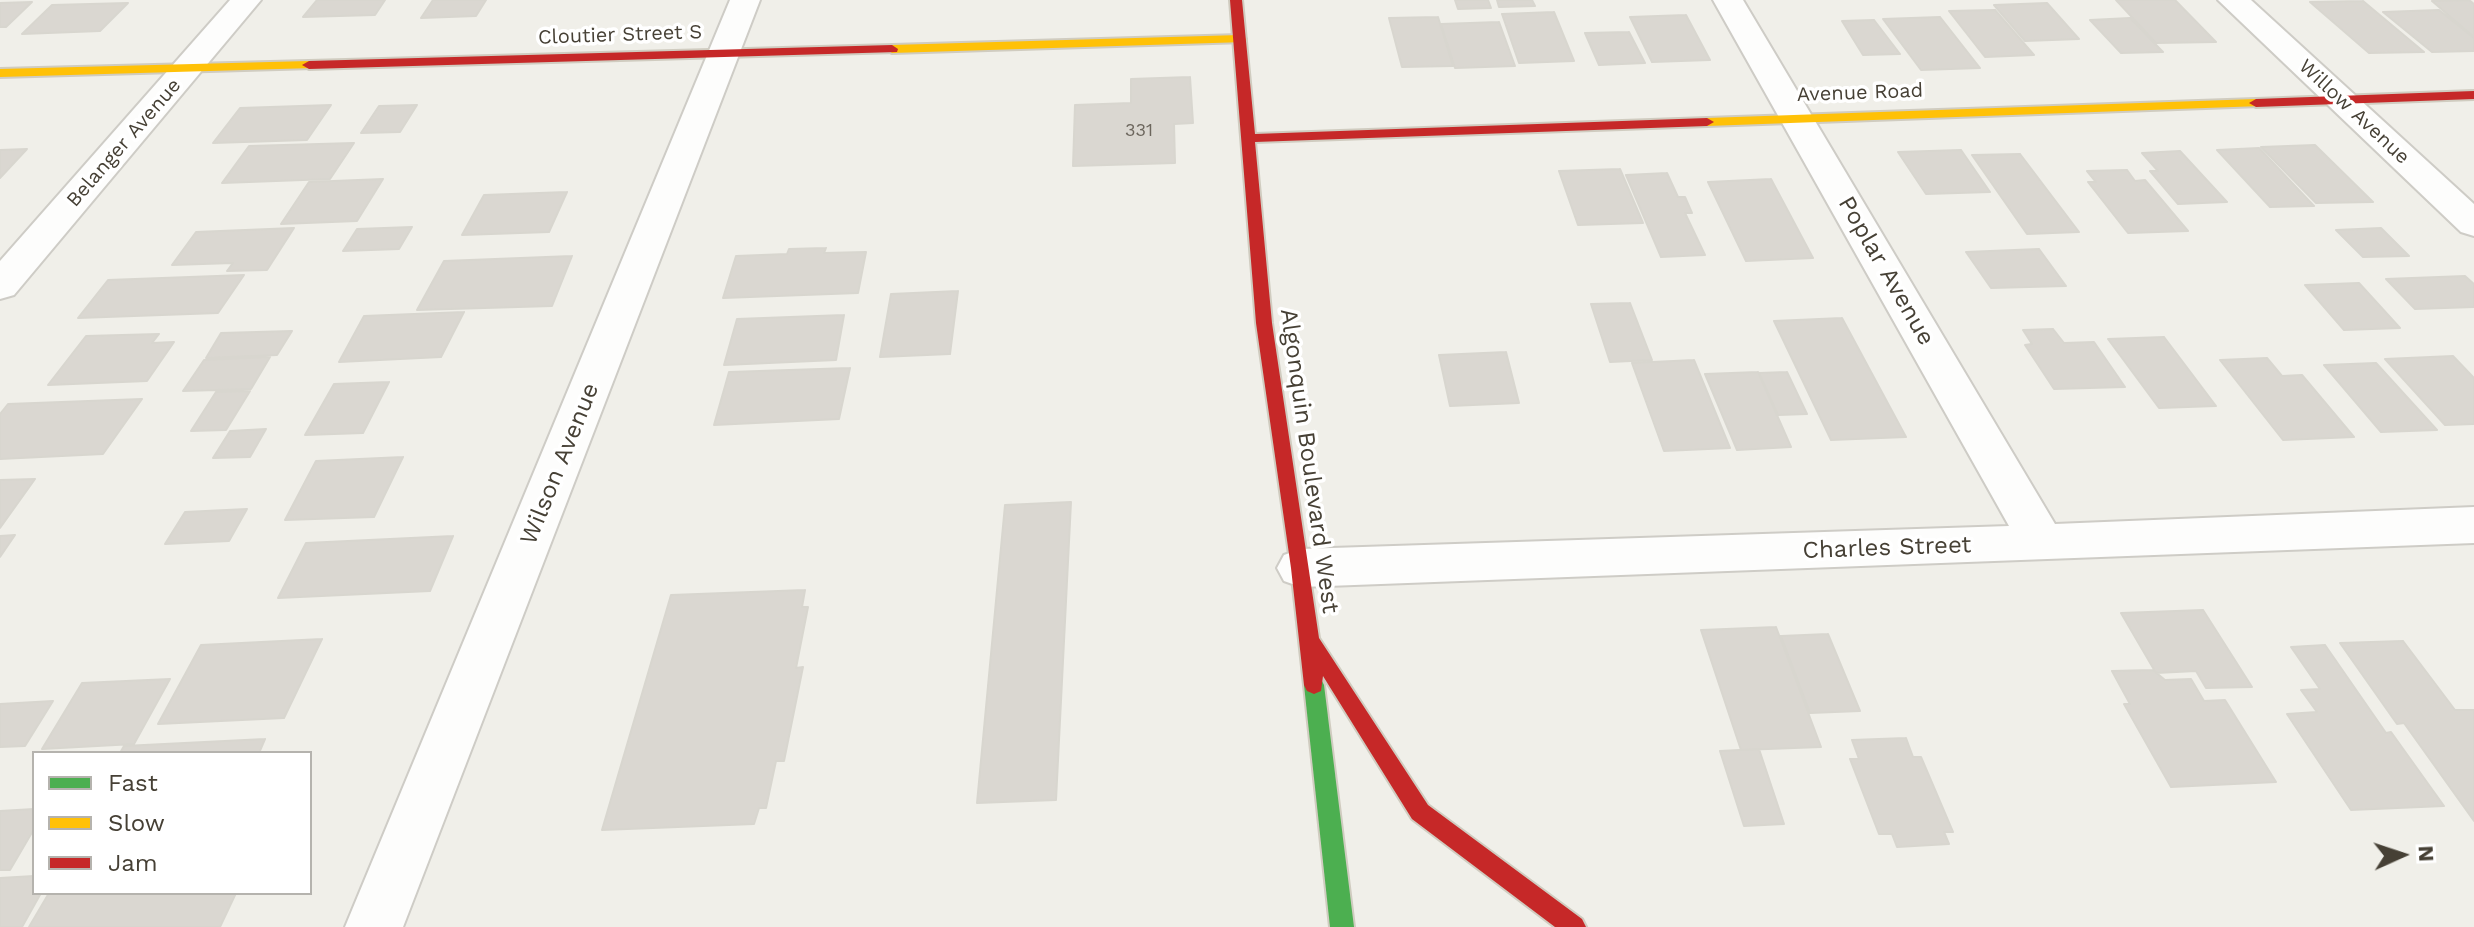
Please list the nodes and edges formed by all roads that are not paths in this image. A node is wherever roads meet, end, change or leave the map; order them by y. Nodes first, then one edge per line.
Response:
1 (246, 0) edge
2 (745, 0) edge
3 (1236, 0) edge
4 (1728, 0) edge
5 (2233, 0) edge
6 (1240, 39) junction
7 (725, 54) junction
8 (187, 70) junction
9 (0, 73) edge
10 (2474, 95) edge
11 (2340, 98) junction
12 (1798, 118) junction
13 (1247, 138) junction
14 (2474, 224) edge
15 (0, 286) edge
16 (2474, 525) edge
17 (2042, 543) junction
18 (1301, 568) junction
19 (1309, 637) junction
20 (374, 927) edge
21 (1342, 927) edge
22 (1574, 927) edge

1 - 8 street, Belanger Avenue
2 - 7 street, Wilson Avenue
3 - 6 street, Algonquin Boulevard West
4 - 12 street, Poplar Avenue
5 - 11 street, Willow Avenue
6 - 7 street, Cloutier Street S
6 - 13 street, Algonquin Boulevard West
7 - 8 street, Cloutier Street S
7 - 20 street, Wilson Avenue
8 - 9 street, Cloutier Street S
8 - 15 street, Belanger Avenue
10 - 11 street, Avenue Road
11 - 12 street, Avenue Road
11 - 14 street, Willow Avenue
12 - 13 street, Avenue Road
12 - 17 street, Poplar Avenue
13 - 18 street, Algonquin Boulevard West
16 - 17 street, Charles Street
17 - 18 street, Charles Street
18 - 19 street, Algonquin Boulevard West
19 - 21 street, Algonquin Boulevard West
19 - 22 street

